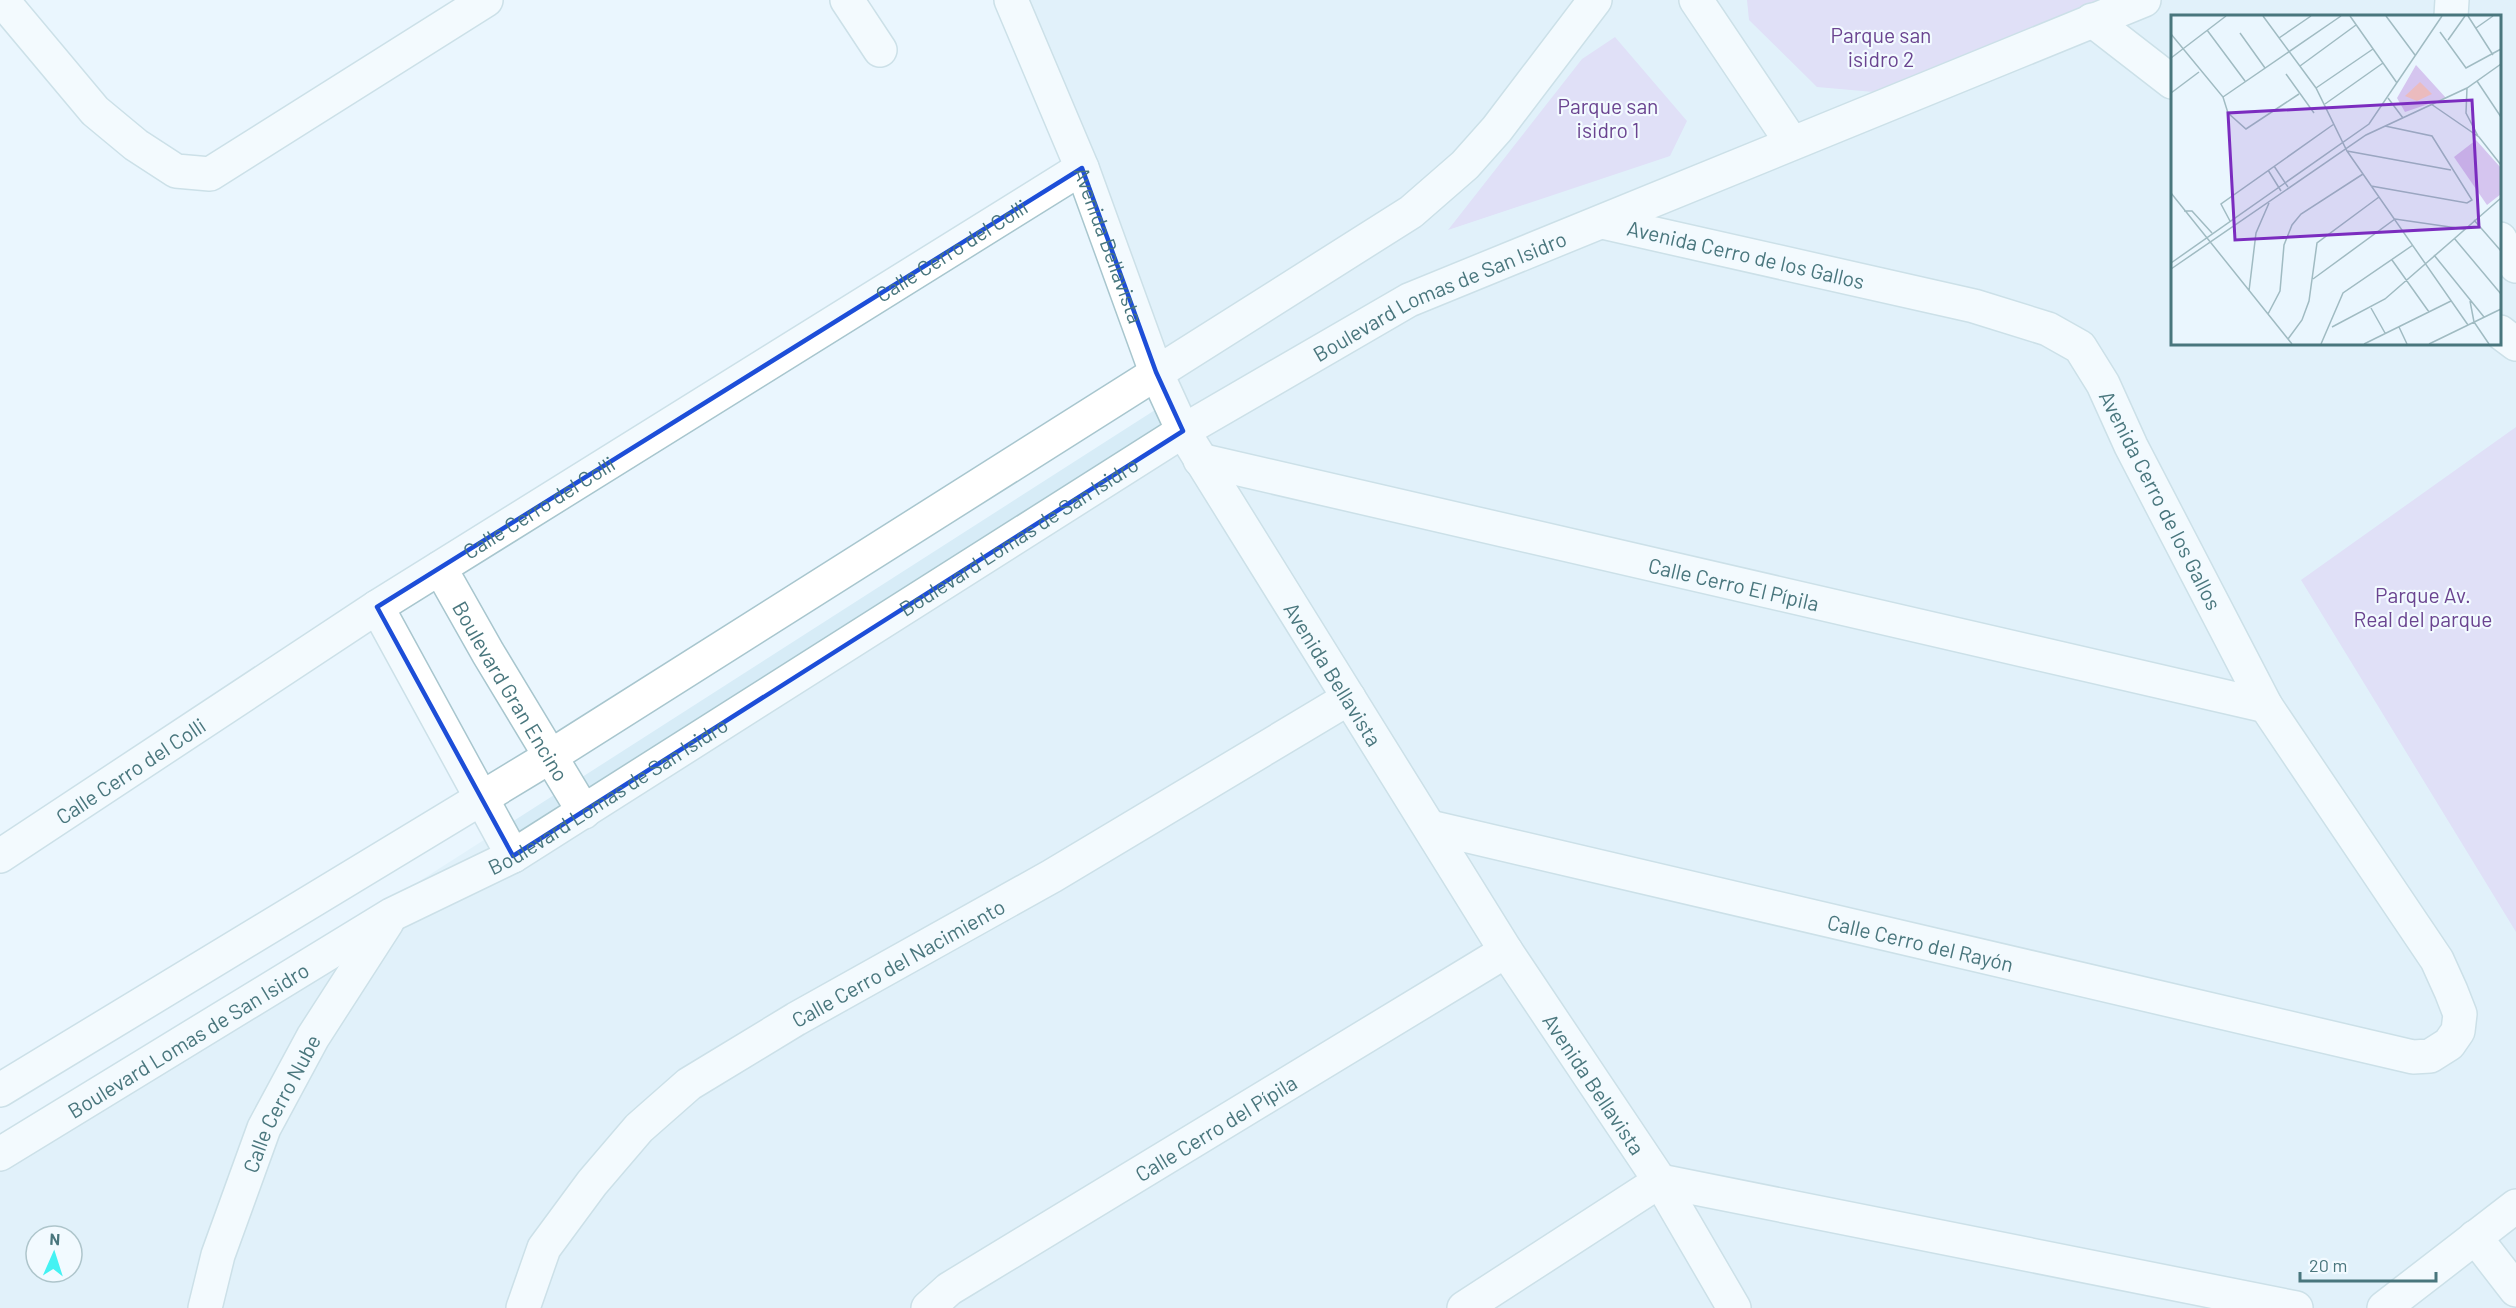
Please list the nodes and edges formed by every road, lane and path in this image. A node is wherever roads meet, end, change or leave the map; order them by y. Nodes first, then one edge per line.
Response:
1 (2, 0) edge
2 (486, 0) edge
3 (847, 0) edge
4 (1011, 0) edge
5 (1595, 0) edge
6 (1696, 0) edge
7 (2144, 0) edge
8 (2452, 0) edge
9 (2451, 15) edge
10 (2092, 21) junction
11 (880, 50) dead end
12 (2171, 81) edge
13 (1792, 143) junction
14 (1082, 168) junction
15 (1602, 222) junction
16 (2501, 241) edge
17 (2516, 266) edge
18 (2501, 333) edge
19 (2516, 344) edge
20 (1156, 372) junction
21 (1183, 431) junction
22 (1200, 460) junction
23 (440, 568) junction
24 (377, 607) junction
25 (1349, 698) junction
26 (2266, 706) junction
27 (551, 756) junction
28 (481, 798) junction
29 (584, 812) junction
30 (1430, 827) junction
31 (0, 856) edge
32 (513, 856) junction
33 (391, 915) junction
34 (1506, 951) junction
35 (2413, 1057) joint
36 (0, 1089) edge
37 (0, 1154) edge
38 (1660, 1181) junction
39 (2516, 1206) edge
40 (2475, 1237) junction
41 (2516, 1290) edge
42 (205, 1308) edge
43 (523, 1308) edge
44 (928, 1308) edge
45 (1464, 1308) edge
46 (1734, 1308) edge
47 (2296, 1308) edge
48 (2384, 1308) edge

1 - 2 street
3 - 11 street
4 - 14 street, Avenida Bellavista
5 - 20 street
6 - 13 street
7 - 10 street, Boulevard Lomas de San Isidro
8 - 9 street
10 - 12 street
10 - 13 street, Boulevard Lomas de San Isidro
13 - 15 street, Boulevard Lomas de San Isidro
14 - 20 street, Avenida Bellavista
14 - 23 street, Calle Cerro del Colli
15 - 21 street, Boulevard Lomas de San Isidro
15 - 26 street, Avenida Cerro de los Gallos
16 - 17 street
18 - 19 street
20 - 21 street, Avenida Bellavista
20 - 27 street
21 - 22 street, Avenida Bellavista
21 - 29 street, Boulevard Lomas de San Isidro
22 - 25 street, Avenida Bellavista
22 - 26 street, Calle Cerro El Pípila
23 - 24 street, Calle Cerro del Colli
23 - 27 street, Boulevard Gran Encino
24 - 28 street
24 - 31 street, Calle Cerro del Colli
25 - 30 street, Avenida Bellavista
25 - 43 street, Calle Cerro del Nacimiento
26 - 35 street, Avenida Cerro de los Gallos
27 - 28 street
27 - 29 street, Boulevard Gran Encino
28 - 32 street
28 - 36 street
29 - 32 street, Boulevard Lomas de San Isidro
30 - 34 street, Avenida Bellavista
30 - 35 street, Calle Cerro del Rayón
32 - 33 street, Boulevard Lomas de San Isidro
33 - 37 street, Boulevard Lomas de San Isidro
33 - 42 street, Calle Cerro Nube
34 - 38 street, Avenida Bellavista
34 - 44 street, Calle Cerro del Pípila
38 - 45 street
38 - 46 street, Avenida Bellavista
38 - 47 street
39 - 40 street
40 - 41 street
40 - 48 street

